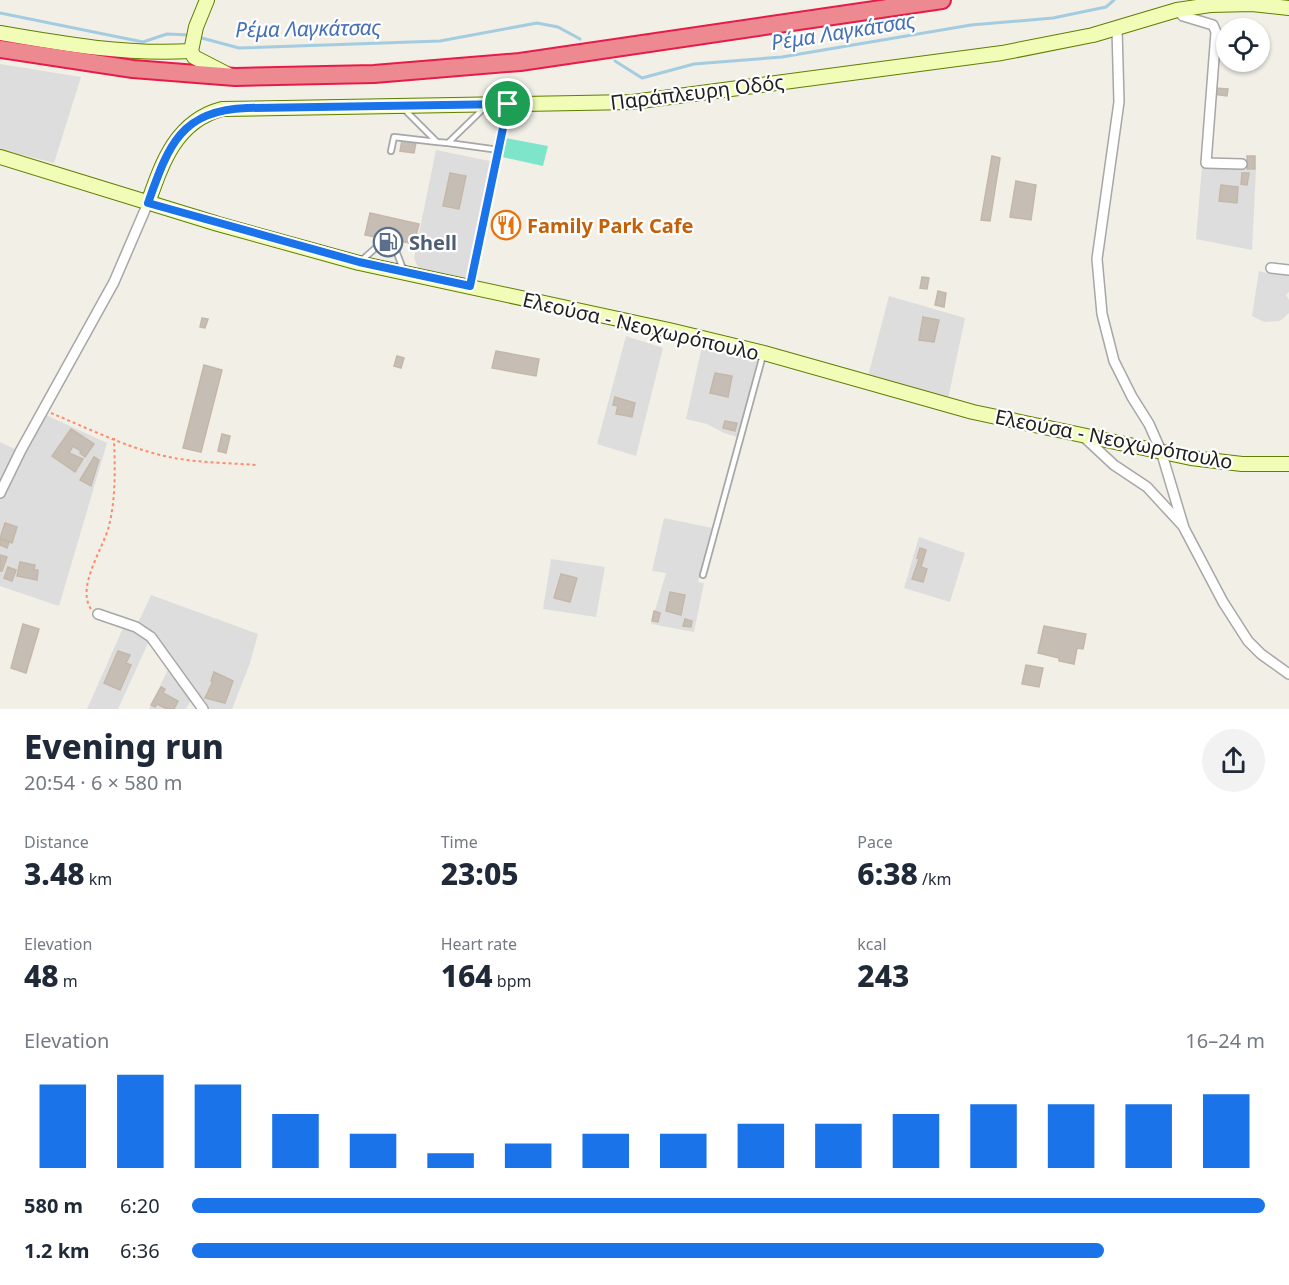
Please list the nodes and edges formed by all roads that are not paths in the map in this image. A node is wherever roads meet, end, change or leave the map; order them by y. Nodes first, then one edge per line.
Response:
1 (207, 0) edge
2 (942, 0) edge
3 (1289, 8) edge
4 (1177, 10) junction
5 (1117, 29) junction
6 (0, 33) edge
7 (192, 47) junction
8 (0, 48) edge
9 (235, 77) junction
10 (488, 104) junction
11 (508, 104) junction
12 (401, 106) junction
13 (437, 142) junction
14 (448, 143) junction
15 (499, 150) junction
16 (392, 151) dead end
17 (0, 157) edge
18 (1242, 164) dead end
19 (148, 203) junction
20 (359, 262) junction
21 (1271, 268) dead end
22 (1289, 270) edge
23 (403, 272) junction
24 (470, 286) junction
25 (764, 353) junction
26 (1083, 436) junction
27 (1161, 452) junction
28 (1289, 464) edge
29 (0, 493) edge
30 (1185, 528) junction
31 (704, 575) dead end
32 (98, 614) road end
33 (1289, 674) edge
34 (203, 709) edge

1 - 7 street
2 - 9 highway
3 - 4 street, Παράπλευρη Οδός
4 - 5 street, Παράπλευρη Οδός
4 - 18 street
5 - 11 street, Παράπλευρη Οδός
5 - 27 street
6 - 7 street
7 - 9 street
8 - 9 highway
10 - 11 street, Παράπλευρη Οδός
10 - 12 street, Παράπλευρη Οδός
10 - 14 lane
11 - 15 lane
12 - 13 lane
12 - 19 street, Παράπλευρη Οδός
13 - 14 lane
13 - 16 lane
14 - 15 lane
15 - 24 lane
17 - 19 street, Ελεούσα - Νεοχωρόπουλο
19 - 20 street, Ελεούσα - Νεοχωρόπουλο
19 - 29 street
20 - 23 street, Ελεούσα - Νεοχωρόπουλο
20 - 23 lane
21 - 22 street
23 - 24 street, Ελεούσα - Νεοχωρόπουλο
24 - 25 street, Ελεούσα - Νεοχωρόπουλο
25 - 26 street, Ελεούσα - Νεοχωρόπουλο
25 - 31 lane
26 - 27 street, Ελεούσα - Νεοχωρόπουλο
26 - 30 street
27 - 28 street, Ελεούσα - Νεοχωρόπουλο
27 - 30 street
30 - 33 street
32 - 34 street

